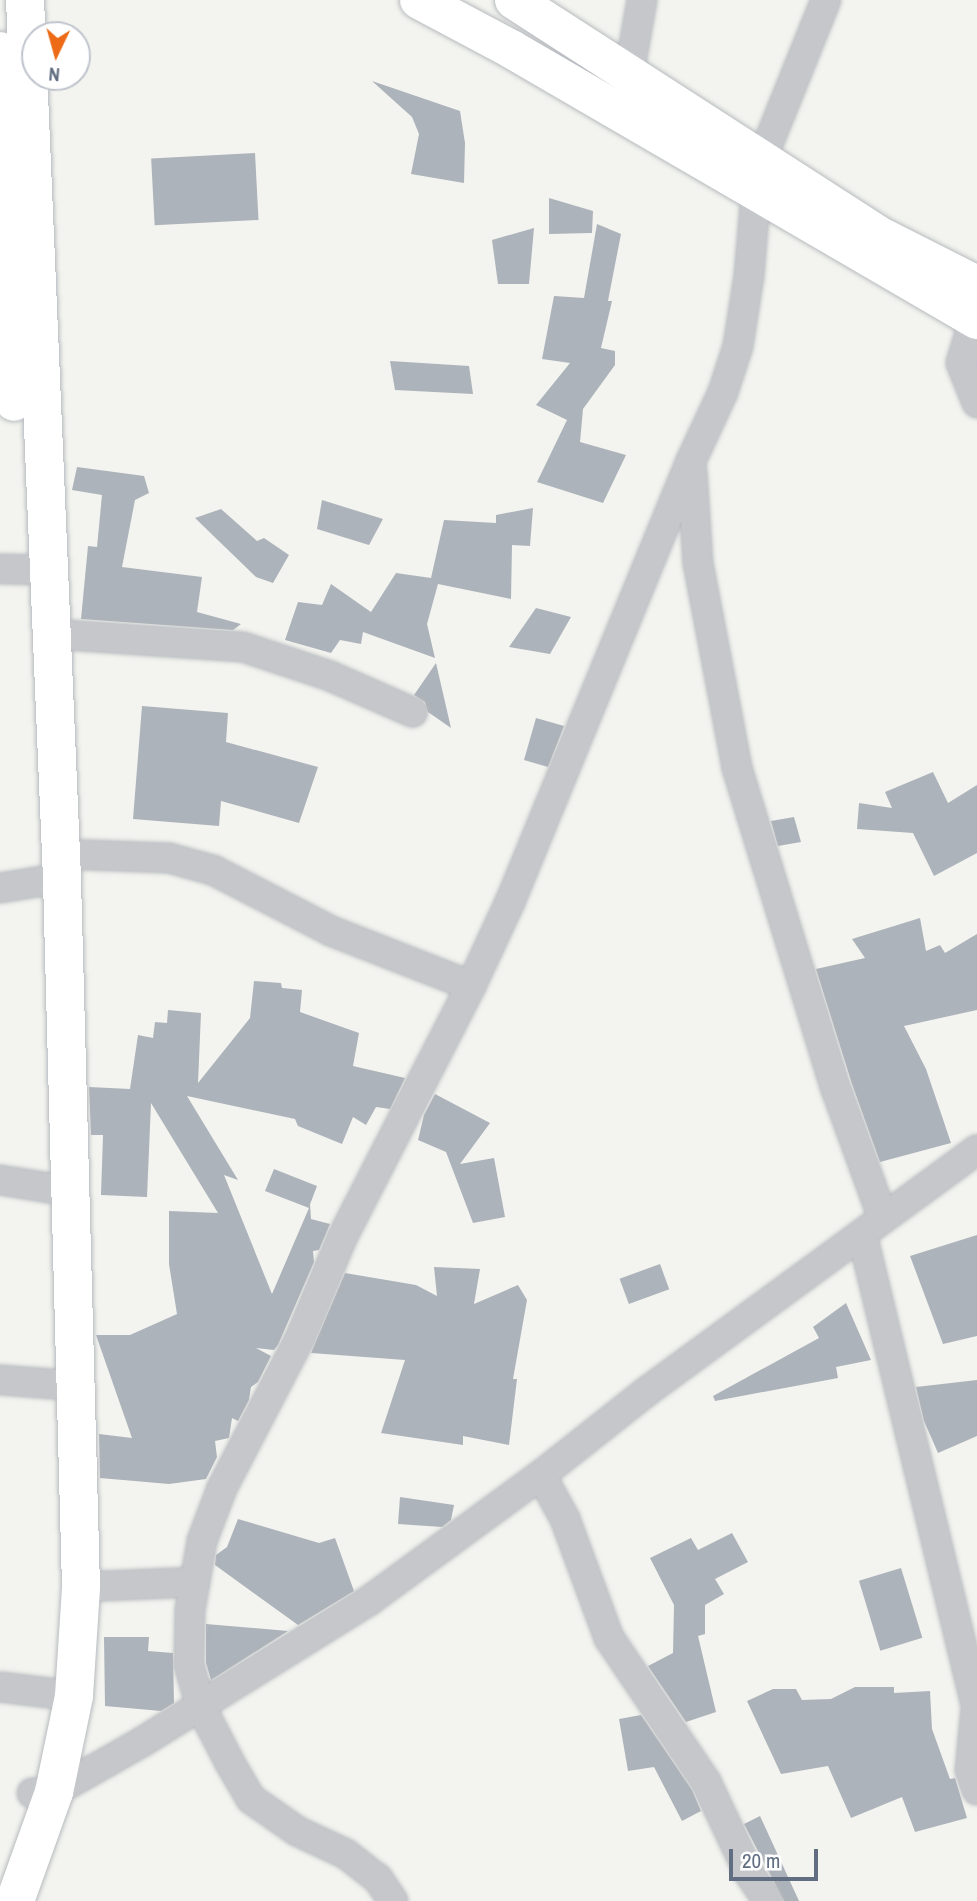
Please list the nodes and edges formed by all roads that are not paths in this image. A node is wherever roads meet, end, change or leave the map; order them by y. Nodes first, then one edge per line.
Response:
1 (25, 0) edge
2 (419, 0) edge
3 (642, 0) edge
4 (826, 0) edge
5 (524, 3) edge
6 (0, 51) edge
7 (629, 75) junction
8 (759, 175) junction
9 (976, 309) edge
10 (977, 403) edge
11 (691, 461) junction
12 (24, 569) edge
13 (51, 634) junction
14 (412, 712) dead end
15 (53, 870) junction
16 (0, 888) edge
17 (471, 986) junction
18 (977, 1150) edge
19 (0, 1180) edge
20 (61, 1188) junction
21 (873, 1226) junction
22 (0, 1380) edge
23 (68, 1386) junction
24 (541, 1475) junction
25 (195, 1582) junction
26 (82, 1587) junction
27 (0, 1687) edge
28 (63, 1695) junction
29 (201, 1707) junction
30 (975, 1777) edge
31 (43, 1792) junction
32 (0, 1880) edge
33 (15, 1901) edge
34 (393, 1901) edge
35 (768, 1901) edge

1 - 12 street
2 - 8 street
3 - 7 street
4 - 8 street
5 - 7 street
6 - 12 street
7 - 8 street
8 - 9 street
8 - 11 street
9 - 10 street
11 - 17 street
11 - 21 street
12 - 13 street
12 - 15 street
13 - 14 street
13 - 15 street
15 - 16 street
15 - 17 street
15 - 20 street
17 - 25 street
18 - 21 street
19 - 20 street
20 - 23 street
21 - 24 street
21 - 30 street
22 - 23 street
23 - 26 street
23 - 28 street
24 - 29 street
24 - 35 street
25 - 26 street
25 - 29 street
26 - 28 street
27 - 28 street
28 - 31 street
29 - 31 street
29 - 34 street
31 - 32 street
31 - 33 street

